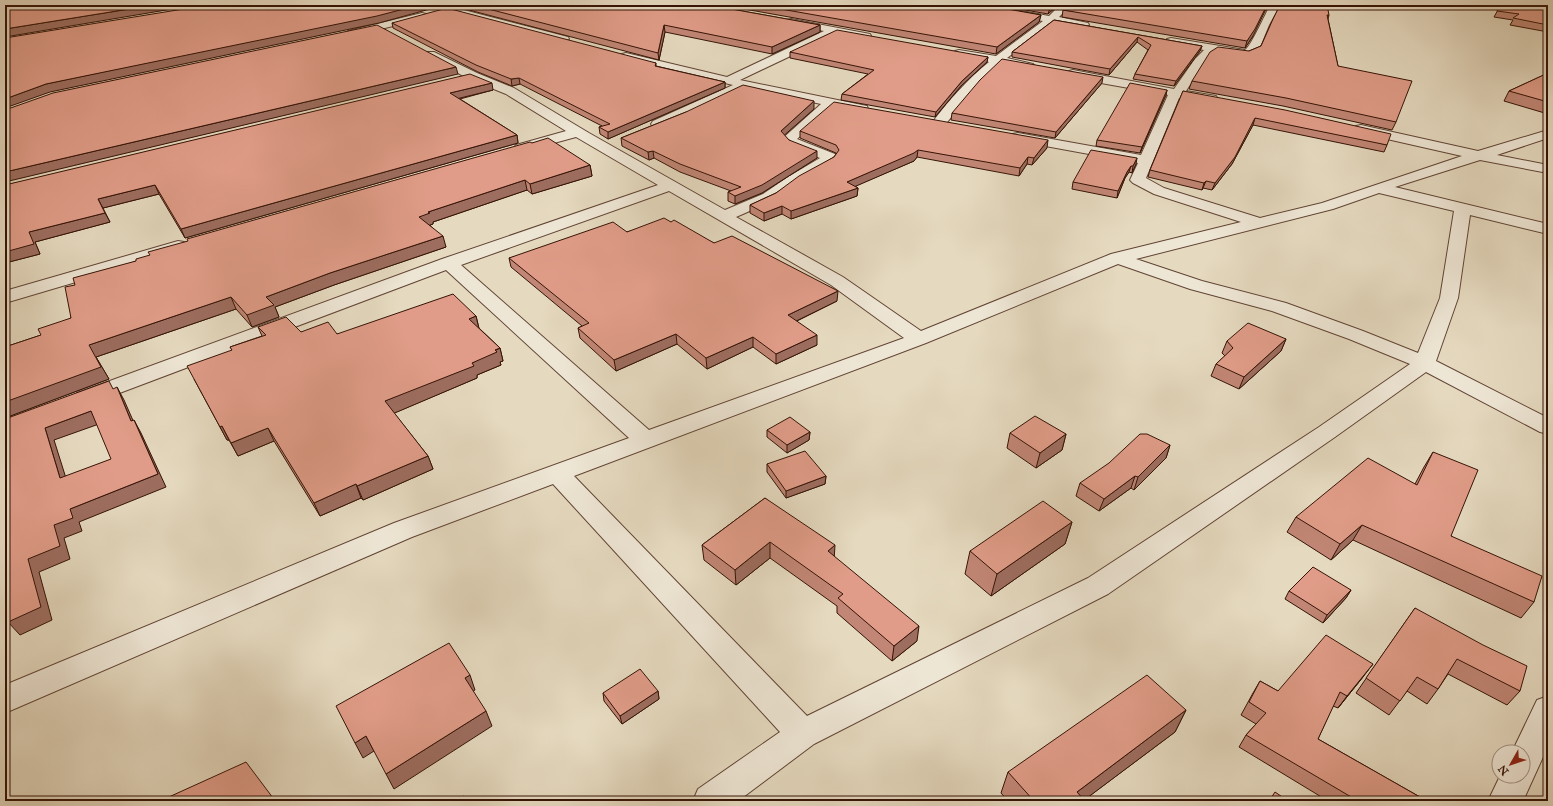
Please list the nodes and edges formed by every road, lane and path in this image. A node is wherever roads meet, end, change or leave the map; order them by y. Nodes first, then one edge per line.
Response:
1 (432, 5) edge
2 (973, 5) edge
3 (1066, 5) edge
4 (1275, 5) edge
5 (448, 9) junction
6 (781, 20) edge
7 (1052, 20) junction
8 (380, 27) junction
9 (1091, 27) edge
10 (836, 30) junction
11 (393, 34) edge
12 (342, 35) edge
13 (878, 38) edge
14 (1160, 39) edge
15 (576, 43) edge
16 (418, 47) edge
17 (1214, 49) junction
18 (945, 50) edge
19 (613, 53) edge
20 (998, 60) junction
21 (1042, 68) edge
22 (1065, 72) edge
23 (473, 76) junction
24 (458, 80) edge
25 (728, 81) junction
26 (744, 85) junction
27 (1178, 93) junction
28 (1223, 100) edge
29 (830, 103) junction
30 (877, 112) edge
31 (924, 121) edge
32 (939, 124) junction
33 (953, 126) edge
34 (1351, 126) edge
35 (645, 129) edge
36 (577, 132) junction
37 (1548, 134) edge
38 (1004, 135) edge
39 (503, 153) edge
40 (1479, 156) junction
41 (1146, 160) junction
42 (1548, 169) edge
43 (670, 186) junction
44 (1378, 188) junction
45 (1463, 208) junction
46 (724, 216) junction
47 (1260, 223) junction
48 (1548, 229) edge
49 (191, 242) edge
50 (1117, 258) junction
51 (448, 263) junction
52 (5, 297) edge
53 (919, 339) junction
54 (1425, 363) junction
55 (71, 403) edge
56 (1548, 427) edge
57 (646, 440) junction
58 (557, 473) junction
59 (5, 698) edge
60 (1548, 710) edge
61 (803, 734) junction
62 (1531, 747) edge
63 (1513, 784) edge
64 (710, 801) edge
65 (1505, 801) edge

1 - 5 street
2 - 7 street
3 - 7 street
4 - 17 street
5 - 8 street
5 - 15 street
6 - 10 street
7 - 9 street
7 - 20 street
8 - 11 street
8 - 12 street
10 - 13 street
10 - 25 street
14 - 17 street
16 - 23 street
17 - 27 street
18 - 20 street
19 - 25 street
20 - 21 street
20 - 32 street
22 - 27 street
23 - 24 street
23 - 36 street
25 - 26 street
26 - 29 street
26 - 35 street
27 - 28 street
27 - 41 street
29 - 30 street
29 - 46 street
31 - 32 street
32 - 33 street
34 - 40 street
36 - 39 street
36 - 43 street
37 - 40 street
38 - 41 street
40 - 42 street
40 - 44 street
41 - 47 street
43 - 46 street
43 - 51 street
44 - 45 street
44 - 47 street
45 - 48 street
45 - 54 street
46 - 53 street
47 - 50 street
49 - 52 street
50 - 53 street
50 - 54 street
51 - 55 street
51 - 57 street
53 - 57 street
54 - 56 street
54 - 61 street
57 - 58 street
58 - 59 street
58 - 61 street
60 - 62 street
61 - 64 street
63 - 65 street

